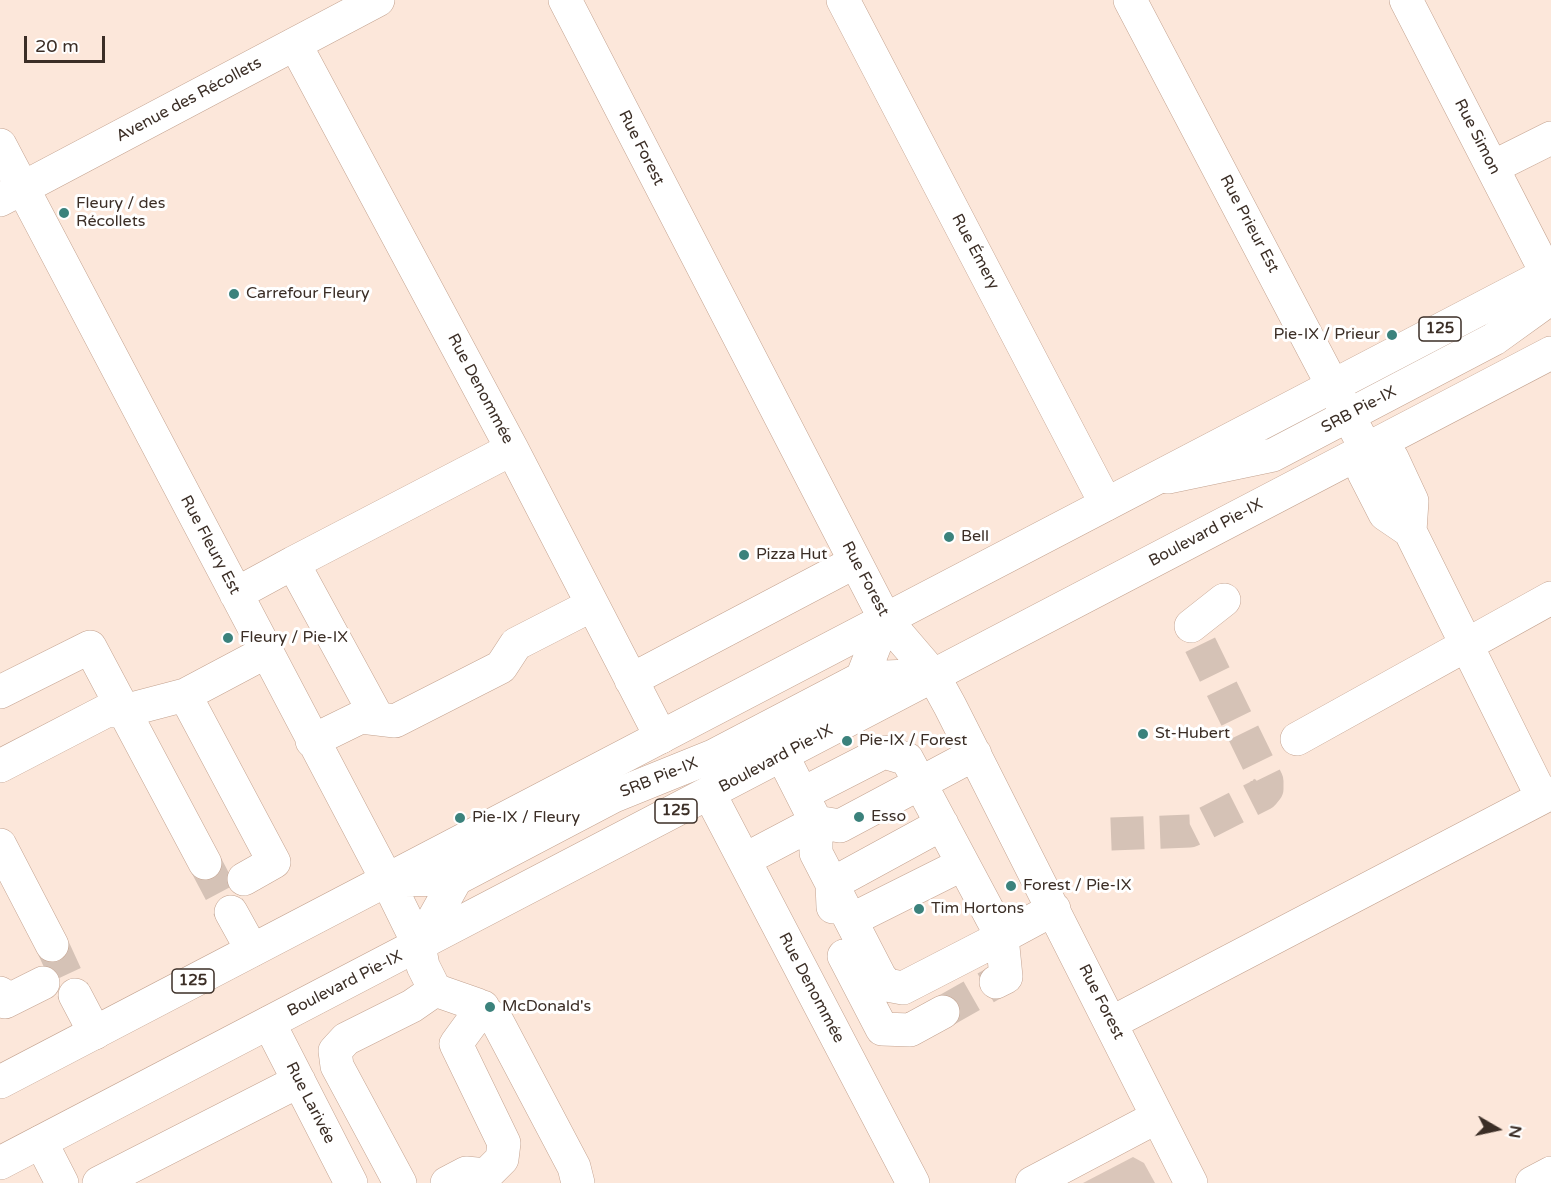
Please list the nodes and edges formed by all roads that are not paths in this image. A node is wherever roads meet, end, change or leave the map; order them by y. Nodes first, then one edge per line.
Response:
1 (378, 0) edge
2 (565, 0) edge
3 (843, 0) edge
4 (1130, 0) edge
5 (1406, 0) edge
6 (295, 44) junction
7 (1551, 138) edge
8 (0, 145) edge
9 (1493, 167) junction
10 (12, 194) edge
11 (1550, 281) edge
12 (1551, 336) edge
13 (1551, 353) edge
14 (1334, 386) junction
15 (1484, 390) junction
16 (1349, 416) junction
17 (512, 449) junction
18 (1366, 449) junction
19 (1150, 481) junction
20 (1106, 504) junction
21 (855, 562) junction
22 (293, 563) junction
23 (236, 594) junction
24 (1551, 598) edge
25 (1224, 600) dead end
26 (592, 604) junction
27 (885, 619) junction
28 (1191, 626) dead end
29 (1467, 647) junction
30 (266, 652) junction
31 (933, 675) junction
32 (862, 678) junction
33 (631, 680) junction
34 (0, 692) edge
35 (185, 695) junction
36 (124, 711) junction
37 (378, 719) junction
38 (661, 737) junction
39 (1297, 739) dead end
40 (312, 741) junction
41 (975, 754) junction
42 (782, 755) junction
43 (0, 766) edge
44 (920, 782) junction
45 (710, 793) junction
46 (1547, 795) edge
47 (809, 808) junction
48 (942, 824) junction
49 (0, 845) edge
50 (744, 860) junction
51 (205, 863) tunnel mouth
52 (963, 864) junction
53 (244, 879) dead end
54 (456, 879) junction
55 (387, 880) junction
56 (832, 884) junction
57 (1054, 909) junction
58 (231, 912) tunnel mouth
59 (851, 920) junction
60 (1002, 937) junction
61 (52, 945) tunnel mouth
62 (419, 945) junction
63 (252, 950) junction
64 (996, 982) tunnel mouth
65 (43, 983) dead end
66 (900, 988) junction
67 (435, 990) junction
68 (0, 993) edge
69 (75, 995) tunnel mouth
70 (483, 1007) junction
71 (931, 1019) junction
72 (269, 1023) junction
73 (1111, 1023) junction
74 (95, 1033) junction
75 (893, 1053) dead end
76 (299, 1081) junction
77 (0, 1082) edge
78 (1157, 1117) junction
79 (41, 1143) junction
80 (0, 1163) edge
81 (1551, 1173) edge
82 (484, 1179) edge
83 (62, 1183) edge
84 (99, 1183) edge
85 (351, 1183) edge
86 (400, 1183) edge
87 (447, 1183) edge
88 (578, 1183) edge
89 (913, 1183) edge
90 (1032, 1183) edge
91 (1191, 1183) edge
92 (1532, 1183) edge

1 - 6 street, Avenue des Récollets
2 - 21 street, Rue Forest
3 - 20 street, Rue Émery
4 - 14 street, Rue Prieur Est
5 - 9 street, Rue Simon
6 - 10 street, Avenue des Récollets
6 - 17 street, Rue Denommée
7 - 9 street
8 - 10 street, Rue Fleury Est
9 - 11 street, Rue Simon
10 - 23 street, Rue Fleury Est
11 - 14 street, 125
11 - 16 street, SRB Pie-IX
12 - 15 street
13 - 15 street, Boulevard Pie-IX / 125
14 - 16 street, Rue Prieur Est
14 - 19 street, 125
15 - 18 street, Boulevard Pie-IX / 125
16 - 18 street, Rue Prieur Est
16 - 19 street, SRB Pie-IX
17 - 22 street
17 - 26 street, Rue Denommée
18 - 29 street
18 - 31 street, Boulevard Pie-IX / 125
19 - 20 street, 125
20 - 27 street, 125
21 - 27 street, Rue Forest
21 - 33 street
22 - 23 street
22 - 37 street
23 - 30 street, Rue Fleury Est
24 - 29 street
25 - 28 street
26 - 33 street, Rue Denommée
26 - 37 street
27 - 31 street, Rue Forest
27 - 32 street
27 - 38 street, 125
29 - 39 street
29 - 46 street
30 - 35 street
30 - 40 street, Rue Fleury Est
31 - 32 street, SRB Pie-IX
31 - 41 street, Rue Forest
31 - 42 street, Boulevard Pie-IX / 125
32 - 54 street, SRB Pie-IX
33 - 38 street, Rue Denommée
34 - 36 street
35 - 36 street
35 - 53 street
36 - 43 street
36 - 51 street
37 - 40 street
38 - 55 street, 125
40 - 55 street, Rue Fleury Est
41 - 44 street
41 - 57 street, Rue Forest
42 - 45 street, Boulevard Pie-IX / 125
42 - 47 street
44 - 47 street
44 - 47 street
44 - 48 street
45 - 50 street, Rue Denommée
45 - 62 street, Boulevard Pie-IX / 125
46 - 73 street
47 - 50 street
47 - 56 street
48 - 52 street
48 - 56 street
49 - 61 street
50 - 89 street, Rue Denommée
52 - 59 street
52 - 60 street
54 - 55 street, SRB Pie-IX
54 - 62 street
55 - 62 street, Rue Fleury Est
55 - 63 street, 125
56 - 59 street
56 - 71 street
57 - 60 street
57 - 73 street, Rue Forest
58 - 63 street
59 - 66 street
60 - 64 street
60 - 66 street
62 - 67 street, Rue Fleury Est
62 - 72 street, Boulevard Pie-IX / 125
63 - 74 street, 125
65 - 68 street
66 - 71 street
67 - 70 street
67 - 86 street
69 - 74 street
70 - 82 street
70 - 88 street
71 - 75 street
72 - 76 street, Rue Larivée
72 - 79 street, Boulevard Pie-IX / 125
73 - 78 street, Rue Forest
74 - 77 street, 125
76 - 84 street
76 - 85 street, Rue Larivée
78 - 90 street
78 - 91 street, Rue Forest
79 - 80 street, Boulevard Pie-IX / 125
79 - 83 street
81 - 92 street
82 - 87 street

